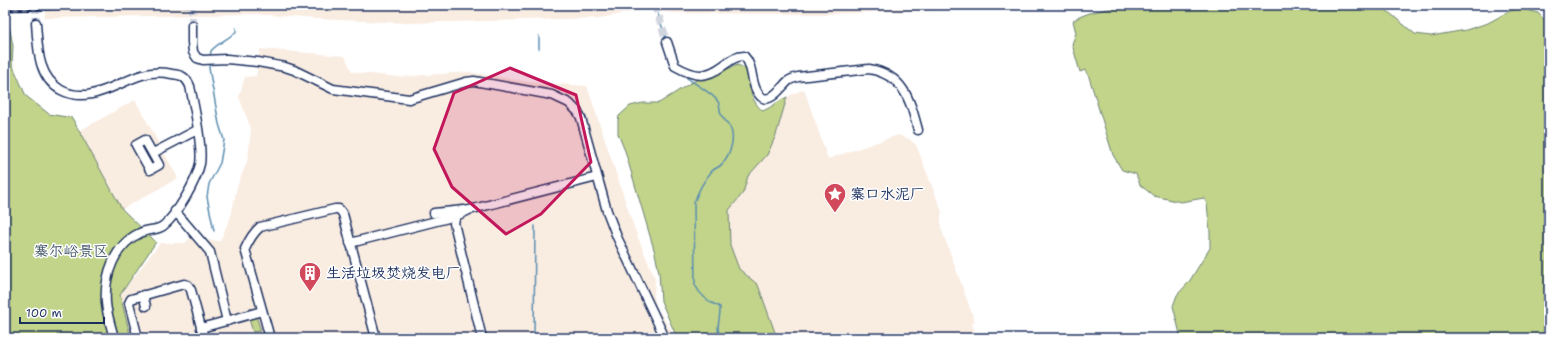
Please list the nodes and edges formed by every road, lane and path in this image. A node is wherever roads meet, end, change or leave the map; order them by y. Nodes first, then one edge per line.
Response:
1 (36, 23) tunnel mouth
2 (192, 25) tunnel mouth
3 (667, 42) tunnel mouth
4 (197, 130) junction
5 (918, 130) dead end
6 (153, 153) dead end
7 (597, 177) junction
8 (469, 210) junction
9 (175, 211) junction
10 (434, 213) dead end
11 (456, 216) junction
12 (350, 243) junction
13 (143, 295) junction
14 (146, 306) dead end
15 (262, 311) junction
16 (227, 321) junction
17 (203, 327) junction
18 (114, 338) edge
19 (138, 338) edge
20 (204, 338) edge
21 (209, 338) edge
22 (270, 338) edge
23 (376, 338) edge
24 (482, 338) edge
25 (665, 338) edge

1 - 4 street
2 - 7 street
3 - 5 street
4 - 6 street
4 - 9 street
7 - 8 street
7 - 25 street
8 - 10 street
8 - 11 street
9 - 16 street
9 - 18 street
11 - 12 street
11 - 24 street
12 - 15 street
12 - 23 street
13 - 14 street
13 - 17 street
13 - 19 street
15 - 16 street
15 - 22 street
16 - 17 street
17 - 20 street
17 - 21 street

